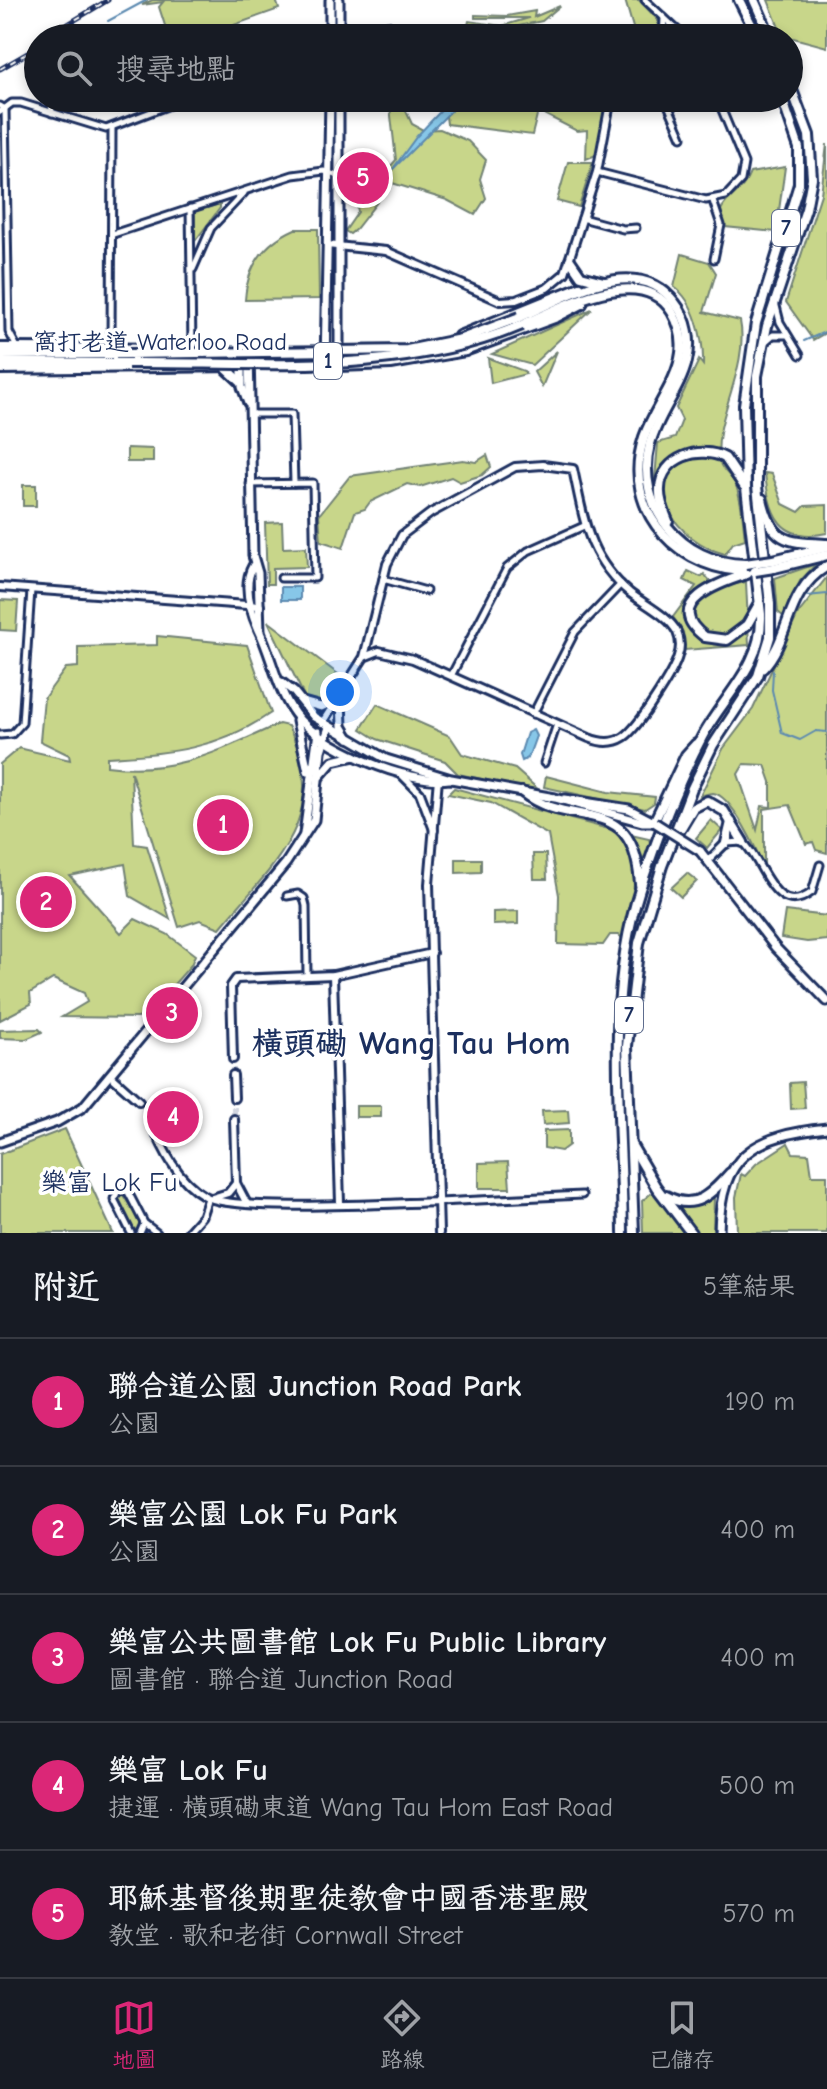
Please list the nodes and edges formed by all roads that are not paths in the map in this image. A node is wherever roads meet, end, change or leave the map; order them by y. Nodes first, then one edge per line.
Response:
1 (330, 0) edge
2 (339, 0) edge
3 (645, 0) edge
4 (739, 0) edge
5 (754, 0) edge
6 (664, 17) junction
7 (330, 24) edge
8 (339, 24) edge
9 (664, 24) edge
10 (671, 24) edge
11 (751, 24) edge
12 (765, 24) edge
13 (24, 104) edge
14 (2, 109) edge
15 (49, 112) edge
16 (151, 112) edge
17 (330, 112) edge
18 (339, 112) edge
19 (608, 112) edge
20 (671, 112) edge
21 (722, 112) edge
22 (787, 112) edge
23 (800, 112) edge
24 (52, 113) joint
25 (112, 127) junction
26 (682, 137) dead end
27 (328, 171) junction
28 (597, 172) junction
29 (340, 177) junction
30 (248, 189) junction
31 (713, 201) junction
32 (190, 208) junction
33 (582, 218) junction
34 (636, 228) dead end
35 (113, 234) junction
36 (327, 245) junction
37 (339, 246) junction
38 (7, 253) junction
39 (0, 257) edge
40 (714, 259) dead end
41 (570, 260) junction
42 (191, 273) junction
43 (605, 282) junction
44 (595, 286) junction
45 (776, 295) junction
46 (585, 301) junction
47 (521, 321) junction
48 (787, 335) junction
49 (458, 336) junction
50 (762, 346) junction
51 (111, 347) junction
52 (0, 348) edge
53 (18, 348) junction
54 (196, 348) junction
55 (325, 349) junction
56 (338, 349) junction
57 (246, 350) junction
58 (465, 351) junction
59 (0, 354) edge
60 (800, 355) dead end
61 (129, 359) junction
62 (0, 362) edge
63 (246, 366) junction
64 (325, 366) junction
65 (339, 366) junction
66 (0, 369) edge
67 (198, 369) junction
68 (227, 369) junction
69 (241, 382) junction
70 (248, 404) junction
71 (248, 414) junction
72 (294, 483) junction
73 (250, 484) junction
74 (757, 486) junction
75 (746, 488) junction
76 (584, 526) junction
77 (672, 533) junction
78 (827, 546) edge
79 (827, 555) edge
80 (806, 556) junction
81 (774, 564) junction
82 (253, 566) junction
83 (827, 566) edge
84 (734, 573) junction
85 (281, 578) dead end
86 (383, 579) junction
87 (621, 584) junction
88 (0, 587) edge
89 (31, 590) junction
90 (426, 591) dead end
91 (759, 603) junction
92 (250, 606) junction
93 (260, 606) junction
94 (260, 631) junction
95 (369, 638) junction
96 (379, 651) junction
97 (364, 657) junction
98 (761, 670) junction
99 (451, 676) junction
100 (281, 682) junction
101 (341, 698) junction
102 (298, 699) junction
103 (533, 714) junction
104 (296, 715) junction
105 (557, 724) junction
106 (326, 725) junction
107 (0, 735) edge
108 (321, 736) junction
109 (702, 738) junction
110 (354, 742) junction
111 (357, 755) junction
112 (544, 763) dead end
113 (400, 773) junction
114 (438, 777) junction
115 (315, 780) junction
116 (522, 792) junction
117 (654, 822) junction
118 (731, 822) junction
119 (435, 834) junction
120 (743, 842) junction
121 (726, 843) junction
122 (669, 848) junction
123 (708, 859) junction
124 (820, 865) dead end
125 (640, 889) junction
126 (287, 896) dead end
127 (432, 953) junction
128 (307, 974) junction
129 (333, 975) junction
130 (827, 1001) edge
131 (233, 1059) tunnel mouth
132 (110, 1075) junction
133 (233, 1075) tunnel mouth
134 (234, 1098) tunnel mouth
135 (139, 1101) tunnel mouth
136 (234, 1119) tunnel mouth
137 (151, 1121) tunnel mouth
138 (827, 1128) edge
139 (0, 1142) edge
140 (629, 1142) junction
141 (730, 1173) junction
142 (236, 1183) junction
143 (659, 1191) junction
144 (582, 1195) dead end
145 (208, 1198) junction
146 (439, 1202) junction
147 (340, 1203) junction
148 (247, 1204) junction
149 (144, 1223) junction
150 (131, 1233) edge
151 (140, 1233) edge
152 (157, 1233) edge
153 (187, 1233) edge
154 (439, 1233) edge
155 (623, 1233) edge
156 (634, 1233) edge
157 (691, 1233) edge
158 (719, 1233) edge

1 - 7 main road
2 - 8 main road
3 - 6 street
4 - 11 main road
5 - 12 main road
6 - 9 street
6 - 10 street
13 - 14 street
14 - 38 street
15 - 24 street
16 - 25 street
17 - 27 main road
18 - 29 main road
19 - 28 street
20 - 26 street
21 - 31 street
22 - 75 main road, 7
23 - 45 main road, 7
24 - 25 street
25 - 35 street
27 - 29 street
27 - 30 street
27 - 36 main road
28 - 31 street
28 - 33 street
29 - 37 main road
30 - 32 street
30 - 42 street
31 - 40 street
32 - 35 street
32 - 42 street
33 - 34 street
33 - 41 street
35 - 51 street
36 - 37 street
36 - 55 main road
37 - 41 street
37 - 56 main road
38 - 39 street
38 - 53 street
41 - 43 main road
42 - 54 street
43 - 44 main road, 窩打老道 Waterloo Road / 1
43 - 77 main road, 窩打老道 Waterloo Road / 1
44 - 47 main road, 窩打老道 Waterloo Road / 1
44 - 49 main road, 窩打老道 Waterloo Road
45 - 48 street
45 - 50 main road, 7
46 - 47 main road, 窩打老道 Waterloo Road / 1
46 - 58 main road, 窩打老道 Waterloo Road
46 - 84 main road, 窩打老道 Waterloo Road / 1
47 - 61 main road, 窩打老道 Waterloo Road / 1, bridge
48 - 50 street
48 - 60 street
49 - 56 main road, 窩打老道 Waterloo Road
49 - 58 main road
50 - 74 main road, 7
51 - 53 main road, 窩打老道 Waterloo Road
51 - 54 main road, 窩打老道 Waterloo Road
52 - 53 main road, 窩打老道 Waterloo Road
54 - 57 main road, 窩打老道 Waterloo Road
54 - 67 main road
55 - 56 main road, 窩打老道 Waterloo Road
55 - 57 main road, 窩打老道 Waterloo Road
55 - 64 main road
56 - 65 main road
57 - 63 main road
58 - 65 main road, 窩打老道 Waterloo Road
59 - 61 main road, 窩打老道 Waterloo Road / 1
61 - 62 main road, 窩打老道 Waterloo Road / 1
63 - 64 main road, 窩打老道 Waterloo Road
63 - 68 main road, 窩打老道 Waterloo Road
63 - 69 main road
63 - 70 main road
64 - 65 main road, 窩打老道 Waterloo Road
66 - 67 main road, 窩打老道 Waterloo Road
67 - 68 main road, 窩打老道 Waterloo Road
68 - 69 main road
69 - 70 main road
70 - 71 main road
71 - 72 street
71 - 73 main road
72 - 73 street
72 - 85 street
73 - 82 main road
74 - 78 main road
74 - 98 main road, 7
75 - 77 main road
75 - 91 main road, 7
76 - 86 street
76 - 87 street
76 - 99 street
77 - 84 main road, 窩打老道 Waterloo Road / 1
78 - 80 main road, 1
79 - 80 main road, 1
80 - 81 main road, 窩打老道 Waterloo Road / 1
81 - 84 main road, 窩打老道 Waterloo Road / 1, bridge
81 - 84 main road, 窩打老道 Waterloo Road / 1, bridge
82 - 92 main road
82 - 93 main road
83 - 98 main road
84 - 91 main road
86 - 90 street
86 - 95 street
87 - 103 street
87 - 105 street
88 - 89 street
89 - 92 street
89 - 107 street
91 - 109 main road, 7
92 - 93 street
92 - 94 main road
93 - 94 main road
94 - 100 main road
95 - 96 street
95 - 97 street
96 - 97 street
96 - 99 street
97 - 101 street
98 - 122 main road, 7
99 - 103 street
100 - 102 main road
100 - 104 main road
101 - 102 main road
101 - 106 street
101 - 110 main road
102 - 106 main road
103 - 105 street
104 - 108 main road
104 - 115 main road
105 - 112 street
106 - 108 main road
106 - 110 main road
108 - 111 main road
108 - 115 main road
109 - 117 main road
109 - 125 main road, 7
110 - 114 main road
111 - 113 main road
111 - 115 main road
113 - 114 main road
113 - 119 street
114 - 116 main road
114 - 119 street
115 - 132 main road
116 - 117 main road
116 - 125 main road
117 - 123 main road, bridge
118 - 120 main road
118 - 121 main road
118 - 122 main road
119 - 127 street
120 - 121 street
120 - 124 street
121 - 123 street
122 - 140 main road, 7
123 - 130 main road
125 - 155 main road, 7
126 - 128 street
127 - 129 street
127 - 146 street
128 - 129 street
128 - 131 street
129 - 147 street
132 - 135 street
132 - 139 main road
133 - 134 street
136 - 142 street
137 - 145 street
138 - 141 main road
140 - 143 main road
140 - 156 main road, 7
141 - 143 main road
141 - 158 main road
142 - 145 street
142 - 148 street
143 - 157 main road
144 - 146 street
145 - 148 street
145 - 153 street
146 - 147 street
146 - 154 street
147 - 148 street
149 - 150 street
149 - 151 street
149 - 152 street

